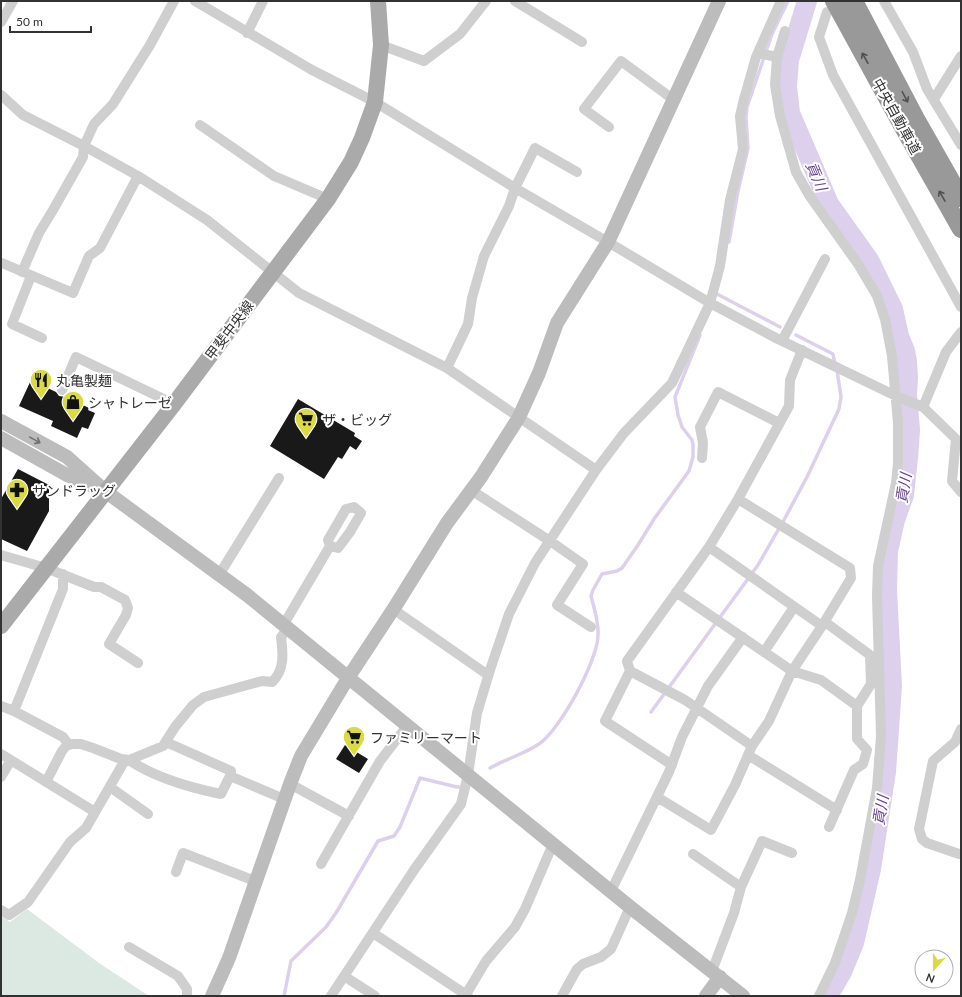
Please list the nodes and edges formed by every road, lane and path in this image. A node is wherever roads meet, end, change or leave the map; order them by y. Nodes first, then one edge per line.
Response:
1 (13, 1) edge
2 (174, 1) edge
3 (195, 1) edge
4 (263, 1) edge
5 (378, 1) edge
6 (486, 1) edge
7 (515, 1) edge
8 (719, 1) edge
9 (781, 1) edge
10 (854, 1) edge
11 (884, 1) edge
12 (831, 7) edge
13 (1, 22) edge
14 (786, 31) dead end
15 (247, 33) junction
16 (582, 42) dead end
17 (381, 45) junction
18 (759, 53) junction
19 (961, 56) edge
20 (774, 57) junction
21 (1, 95) edge
22 (674, 100) junction
23 (934, 100) junction
24 (375, 102) junction
25 (200, 124) dead end
26 (609, 127) dead end
27 (956, 129) edge
28 (961, 145) edge
29 (84, 146) junction
30 (577, 172) dead end
31 (138, 176) junction
32 (515, 188) junction
33 (961, 198) edge
34 (328, 199) junction
35 (961, 229) edge
36 (608, 242) junction
37 (825, 259) dead end
38 (2, 264) edge
39 (272, 273) junction
40 (26, 274) junction
41 (710, 303) junction
42 (961, 307) edge
43 (961, 332) edge
44 (42, 338) dead end
45 (782, 341) junction
46 (802, 350) junction
47 (447, 368) junction
48 (62, 390) dead end
49 (896, 396) junction
50 (174, 404) junction
51 (922, 407) junction
52 (519, 417) junction
53 (1, 421) edge
54 (779, 423) junction
55 (1, 438) edge
56 (702, 458) dead end
57 (596, 470) junction
58 (279, 478) dead end
59 (471, 490) junction
60 (105, 491) junction
61 (961, 492) edge
62 (738, 499) junction
63 (550, 541) junction
64 (330, 546) dead end
65 (709, 547) junction
66 (1, 556) edge
67 (46, 568) junction
68 (63, 574) junction
69 (219, 575) junction
70 (676, 592) junction
71 (794, 607) junction
72 (393, 609) junction
73 (823, 624) junction
74 (1, 626) edge
75 (286, 626) junction
76 (591, 627) dead end
77 (742, 637) junction
78 (764, 652) junction
79 (138, 663) dead end
80 (630, 671) junction
81 (792, 671) junction
82 (488, 675) junction
83 (348, 678) junction
84 (1, 706) edge
85 (857, 706) junction
86 (697, 708) junction
87 (14, 711) junction
88 (407, 726) junction
89 (961, 729) edge
90 (166, 742) junction
91 (69, 745) junction
92 (750, 750) junction
93 (1, 754) edge
94 (11, 760) junction
95 (127, 760) junction
96 (672, 764) junction
97 (468, 775) junction
98 (230, 776) junction
99 (1, 777) edge
100 (46, 782) junction
101 (290, 784) junction
102 (110, 786) junction
103 (657, 797) junction
104 (284, 799) junction
105 (837, 810) junction
106 (95, 812) junction
107 (148, 814) dead end
108 (349, 816) junction
109 (829, 827) dead end
110 (553, 844) junction
111 (792, 853) dead end
112 (693, 854) dead end
113 (959, 854) dead end
114 (322, 864) dead end
115 (176, 872) dead end
116 (256, 882) junction
117 (741, 887) junction
118 (610, 891) junction
119 (630, 907) junction
120 (1, 910) edge
121 (373, 933) junction
122 (129, 947) dead end
123 (716, 974) junction
124 (344, 976) junction
125 (187, 996) edge
126 (212, 996) edge
127 (331, 996) edge
128 (375, 996) edge
129 (466, 996) edge
130 (562, 996) edge
131 (706, 996) edge
132 (743, 996) edge
133 (819, 996) edge

1 - 13 street
2 - 29 street
3 - 15 street
4 - 15 street
5 - 17 main road, 甲斐中央線
6 - 17 street
7 - 16 street
8 - 22 street
9 - 18 street
10 -> 33 highway, 中央自動車道
11 - 23 street
35 -> 12 highway, 中央自動車道
12 - 42 street
14 - 20 street
15 - 24 street
17 - 24 main road, 甲斐中央線
18 - 20 street
18 - 41 street
19 - 23 street
20 - 49 street
21 - 29 street
22 - 26 street
22 - 36 street
23 - 27 street
24 - 32 street
24 - 34 main road, 甲斐中央線
25 - 34 street
27 - 28 street
29 - 31 street
29 - 40 street
30 - 32 street
31 - 39 street
31 - 40 street
32 - 36 street
32 - 47 street
34 - 39 main road, 甲斐中央線
36 - 41 street
36 - 52 street
37 - 45 street
38 - 40 street
39 - 47 street
39 - 50 main road, 甲斐中央線
40 - 44 street
41 - 45 street
41 - 57 street
43 - 51 street
45 - 46 street
46 - 49 street
46 - 54 street
47 - 52 street
48 - 50 street
49 - 51 street
49 - 133 street
50 - 60 main road, 甲斐中央線
51 - 61 street
52 - 57 street
52 - 59 street
53 -> 60 street
54 - 56 street
54 - 62 street
55 - 60 street
57 - 63 street
58 - 69 street
59 - 63 street
59 - 72 street
60 - 67 main road, 甲斐中央線
60 - 69 street
62 - 65 street
62 - 73 street
63 - 76 street
63 - 82 street
64 - 75 street
65 - 70 street
65 - 71 street
66 - 67 street
67 - 68 street
67 - 74 main road, 甲斐中央線
68 - 79 street
68 - 87 street
69 - 75 street
70 - 77 street
70 - 80 street
71 - 73 street
71 - 78 street
72 - 82 street
72 - 83 street
73 - 81 street
73 - 85 street
75 - 83 street
75 - 90 street
77 - 78 street
77 - 86 street
78 - 81 street
80 - 86 street
80 - 96 street
81 - 85 street
81 - 92 street
82 - 97 street
83 - 88 street
83 - 101 street
84 - 87 street
85 - 105 street
86 - 92 street
86 - 96 street
87 - 91 street
88 - 97 street
88 - 108 street
89 - 113 street
90 - 95 street
90 - 98 street
91 - 95 street
91 - 100 street
92 - 103 street
92 - 105 street
93 - 94 street
94 - 99 street
94 - 100 street
95 - 98 street
95 - 102 street
96 - 103 street
97 - 110 street
97 - 121 street
98 - 104 street
100 - 106 street
101 - 104 street
101 - 108 street
102 - 106 street
102 - 107 street
103 - 118 street
104 - 116 street
105 - 109 street
106 - 120 street
108 - 114 street
110 - 118 street
110 - 129 street
111 - 117 street
112 - 117 street
115 - 116 street
116 - 126 street
117 - 123 street
118 - 119 street
119 - 123 street
119 - 130 street
121 - 124 street
121 - 129 street
122 - 125 street
123 - 131 street
123 - 132 street
124 - 127 street
124 - 128 street

